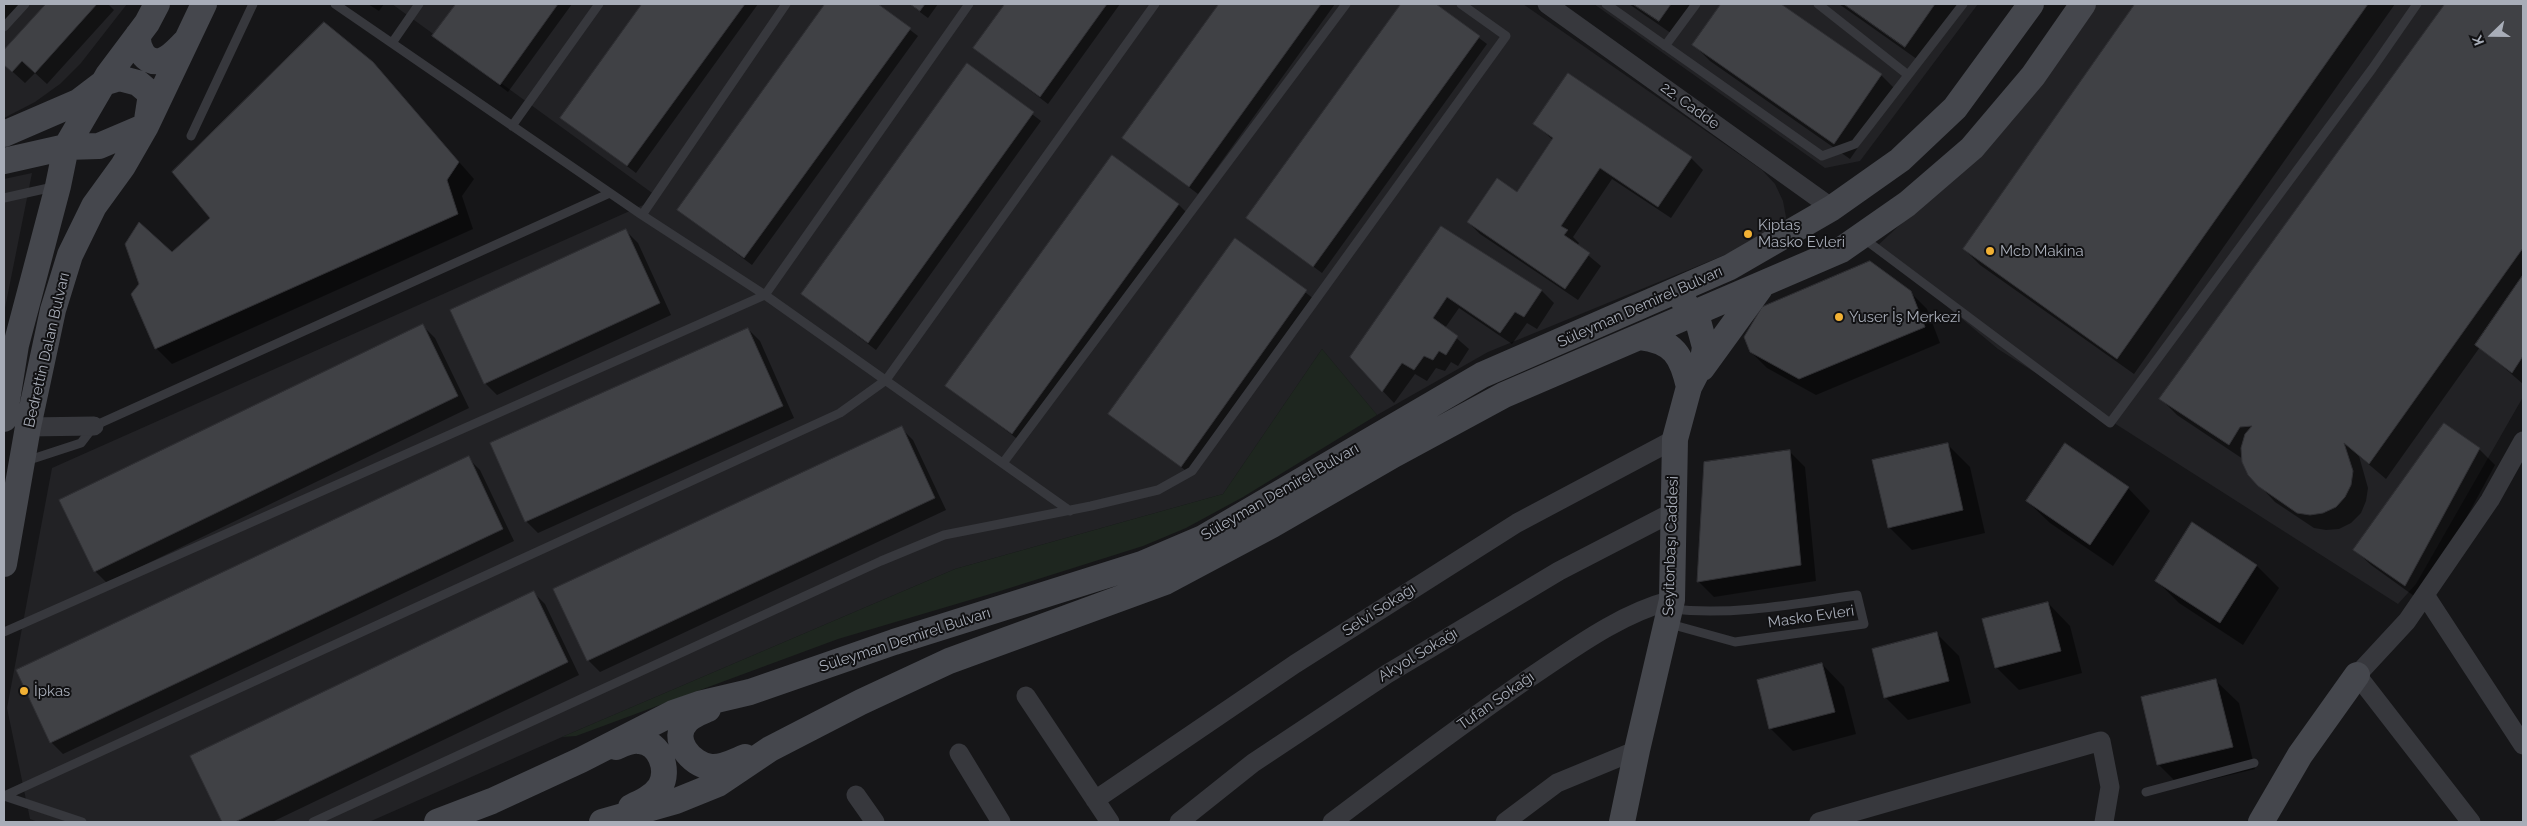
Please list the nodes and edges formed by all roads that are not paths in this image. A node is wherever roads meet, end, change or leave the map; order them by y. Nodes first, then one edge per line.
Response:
1 (25, 4) edge
2 (157, 4) edge
3 (204, 4) edge
4 (253, 4) edge
5 (335, 4) edge
6 (419, 4) edge
7 (599, 4) edge
8 (786, 4) edge
9 (969, 4) edge
10 (1155, 4) edge
11 (1346, 4) edge
12 (1461, 4) edge
13 (1548, 4) edge
14 (1606, 4) edge
15 (1696, 4) edge
16 (1818, 4) edge
17 (1963, 4) edge
18 (2031, 4) edge
19 (2083, 4) edge
20 (2417, 4) edge
21 (4, 27) edge
22 (138, 35) junction
23 (186, 42) junction
24 (392, 43) junction
25 (1665, 46) junction
26 (1908, 75) junction
27 (103, 83) junction
28 (146, 126) junction
29 (512, 126) junction
30 (4, 134) edge
31 (191, 136) dead end
32 (66, 147) junction
33 (4, 162) edge
34 (58, 186) junction
35 (610, 193) junction
36 (4, 198) edge
37 (1832, 208) junction
38 (642, 215) junction
39 (1860, 236) junction
40 (1762, 285) junction
41 (1676, 292) junction
42 (765, 295) junction
43 (1695, 314) junction
44 (1640, 337) junction
45 (10, 347) edge
46 (886, 380) junction
47 (1690, 387) junction
48 (16, 423) edge
49 (94, 426) junction
50 (1675, 439) junction
51 (2523, 441) edge
52 (22, 463) junction
53 (1003, 463) junction
54 (1070, 511) junction
55 (1673, 512) junction
56 (4, 564) edge
57 (2425, 595) junction
58 (1671, 611) junction
59 (4, 632) edge
60 (2358, 675) junction
61 (750, 692) junction
62 (1026, 696) dead end
63 (2523, 745) edge
64 (770, 749) junction
65 (1637, 750) junction
66 (959, 753) dead end
67 (586, 757) junction
68 (2254, 763) dead end
69 (2146, 792) dead end
70 (856, 795) dead end
71 (4, 796) edge
72 (1095, 800) junction
73 (1856, 817) edge
74 (82, 822) edge
75 (313, 822) edge
76 (437, 822) edge
77 (604, 822) edge
78 (875, 822) edge
79 (1001, 822) edge
80 (1110, 822) edge
81 (1178, 822) edge
82 (1332, 822) edge
83 (1505, 822) edge
84 (1622, 822) edge
85 (1819, 822) edge
86 (2104, 822) edge
87 (2261, 822) edge
88 (2471, 822) edge

1 - 21 lane
2 - 22 main road
3 - 23 main road, Bedrettin Dalan Bulvarı
4 - 31 lane
5 - 24 lane
6 - 24 lane
7 - 29 lane
8 - 38 lane
9 - 42 lane
10 - 46 lane
11 - 53 lane
12 - 54 lane
13 - 37 street, 22. Cadde
14 - 25 lane
15 - 25 lane
16 - 26 lane
17 - 26 lane
18 - 37 main road, Süleyman Demirel Bulvarı
19 - 39 main road, Süleyman Demirel Bulvarı
20 - 39 lane
22 - 23 main road
22 - 27 main road
23 - 28 main road, Bedrettin Dalan Bulvarı
24 - 29 lane
25 - 26 lane
27 - 28 main road
27 - 30 main road
27 - 32 main road, Bedrettin Dalan Bulvarı
28 - 32 main road
28 - 48 main road, Bedrettin Dalan Bulvarı
29 - 35 lane
32 - 33 main road
32 - 34 main road, Bedrettin Dalan Bulvarı
34 - 36 lane
34 - 45 main road, Bedrettin Dalan Bulvarı
35 - 38 lane
35 - 49 lane
37 - 41 main road, Süleyman Demirel Bulvarı
38 - 42 lane
39 - 40 main road, Süleyman Demirel Bulvarı
40 - 43 main road, Süleyman Demirel Bulvarı
40 - 47 main road, Seyitonbaşı Caddesi
41 - 43 main road, Seyitonbaşı Caddesi
41 - 61 main road, Süleyman Demirel Bulvarı
42 - 46 lane
42 - 59 lane
43 - 44 main road, Süleyman Demirel Bulvarı
43 - 47 main road, Seyitonbaşı Caddesi
44 - 47 main road
44 - 64 main road, Süleyman Demirel Bulvarı
45 - 48 main road, Bedrettin Dalan Bulvarı
46 - 53 lane
46 - 71 lane
47 - 50 main road, Seyitonbaşı Caddesi
48 - 49 street
48 - 52 main road, Bedrettin Dalan Bulvarı
49 - 52 lane
50 - 55 main road, Seyitonbaşı Caddesi
50 - 72 street, Selvi Sokağı
51 - 57 street
52 - 56 main road, Bedrettin Dalan Bulvarı
53 - 54 lane
54 - 75 lane
55 - 58 main road, Seyitonbaşı Caddesi
55 - 81 street, Akyol Sokağı
57 - 60 street
57 - 63 street
58 - 58 lane, Masko Evleri
58 - 65 main road, Seyitonbaşı Caddesi
58 - 82 street, Tufan Sokağı
60 - 87 main road
60 - 88 street
61 - 64 main road
61 - 67 main road, Süleyman Demirel Bulvarı
62 - 72 street
64 - 77 main road, Süleyman Demirel Bulvarı
65 - 83 street
65 - 84 main road, Seyitonbaşı Caddesi
66 - 79 street
67 - 76 main road, Süleyman Demirel Bulvarı
67 - 77 main road
68 - 69 lane
70 - 78 street
71 - 74 lane
72 - 80 street
73 - 85 street
73 - 86 street

